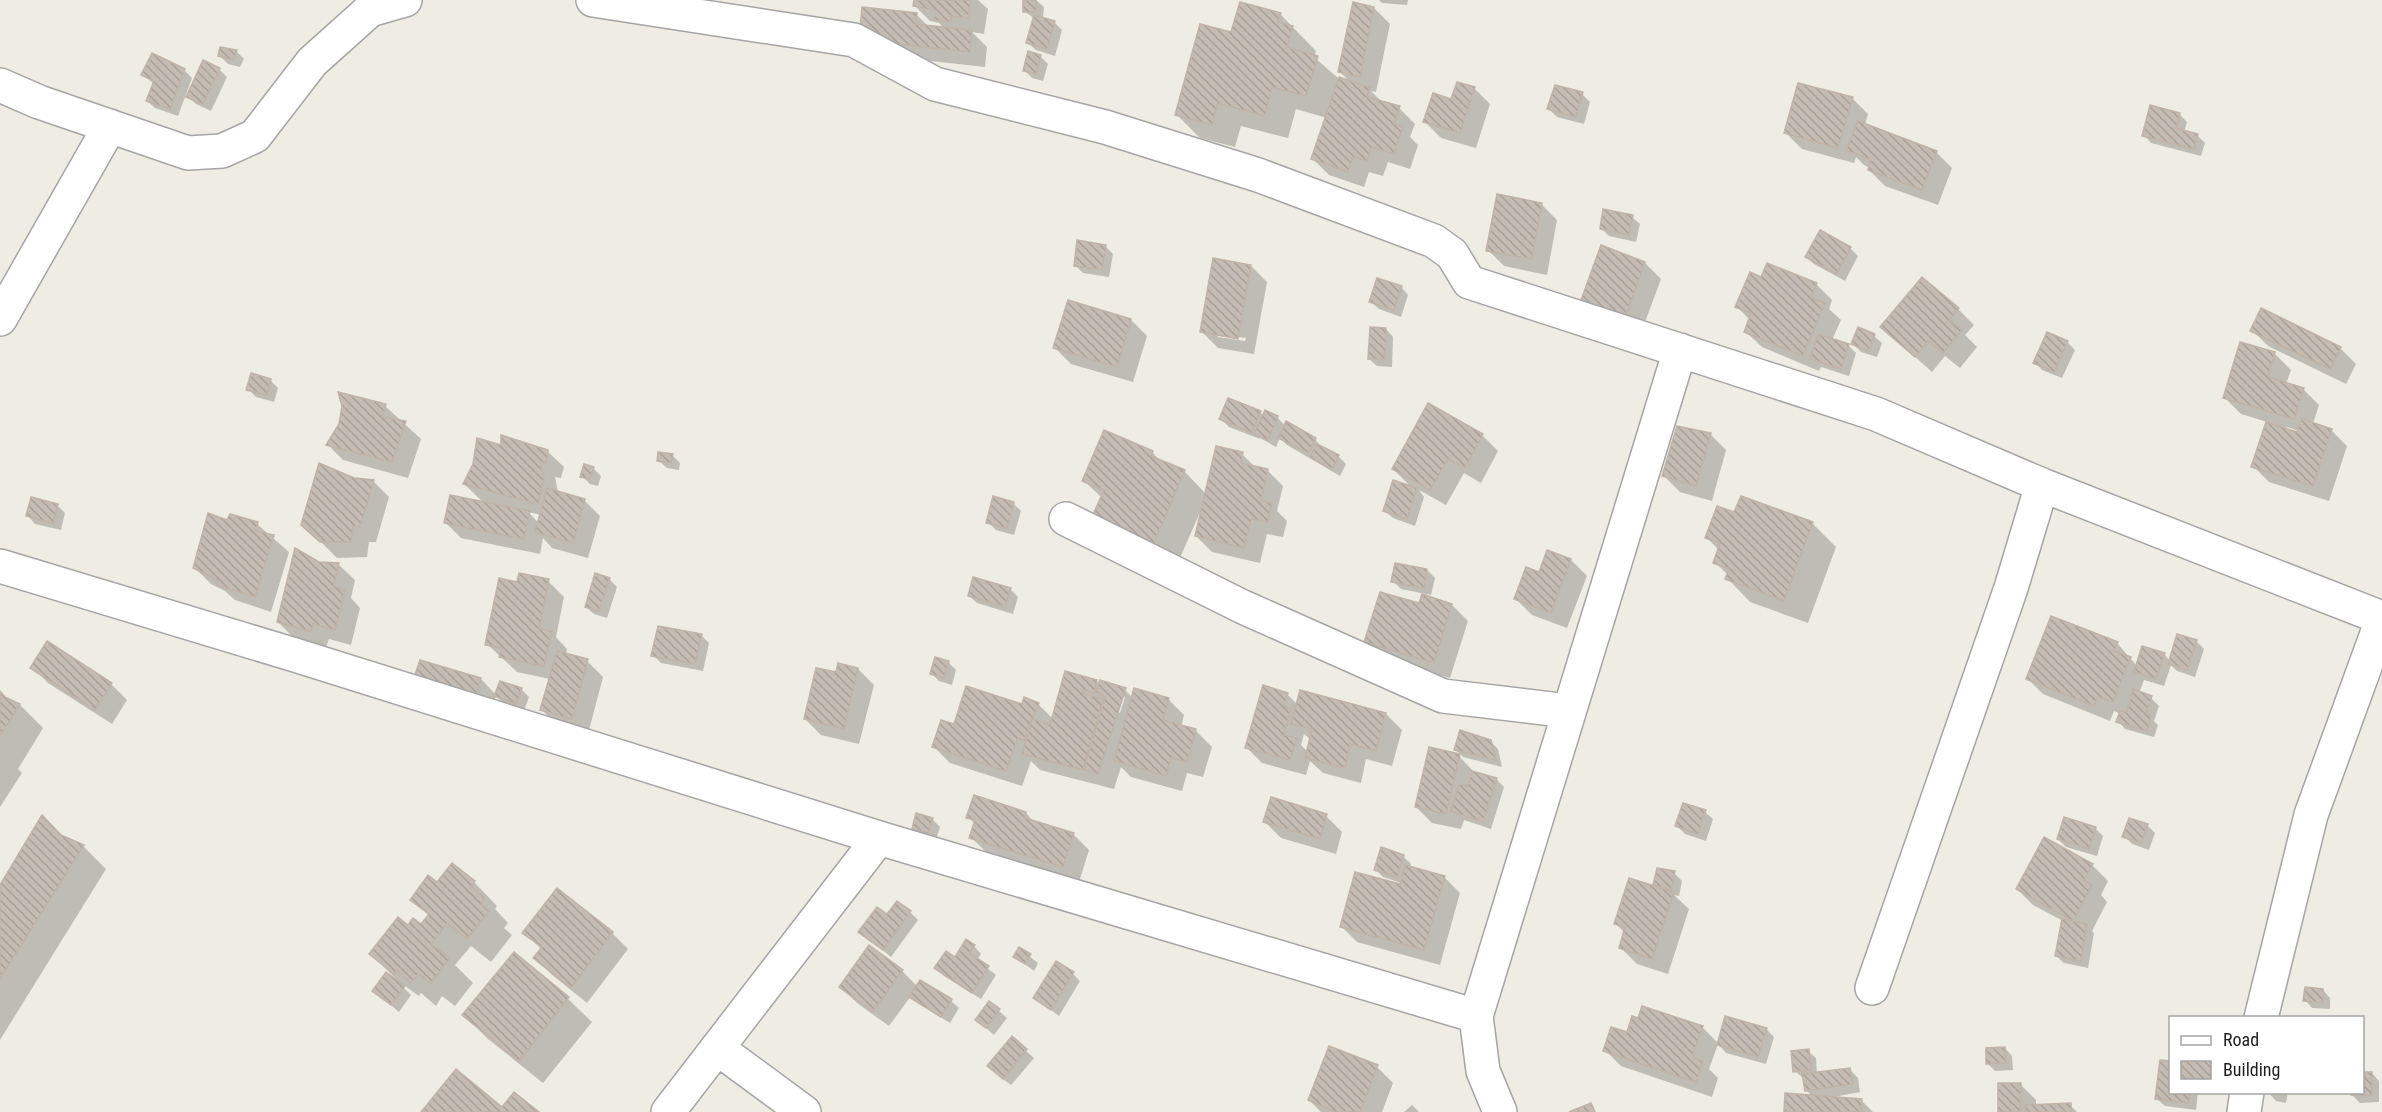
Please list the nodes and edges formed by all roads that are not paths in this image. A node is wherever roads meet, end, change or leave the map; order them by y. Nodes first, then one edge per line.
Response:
1 (405, 0) edge
2 (593, 0) edge
3 (0, 85) edge
4 (110, 126) junction
5 (0, 320) edge
6 (1680, 350) junction
7 (2042, 485) junction
8 (1066, 519) dead end
9 (0, 566) edge
10 (2382, 619) edge
11 (1568, 711) junction
12 (879, 838) junction
13 (1872, 988) dead end
14 (1476, 1016) junction
15 (2261, 1016) edge
16 (717, 1048) junction
17 (2247, 1094) edge
18 (668, 1112) edge
19 (804, 1112) edge
20 (1500, 1112) edge
21 (2244, 1112) edge

1 - 4 street
2 - 6 street
3 - 4 street
4 - 5 street
6 - 7 street
6 - 11 street
7 - 10 street
7 - 13 street
8 - 11 street
9 - 12 street
10 - 15 street
11 - 14 street
12 - 14 street
12 - 16 street
14 - 20 street
16 - 18 street
16 - 19 street
17 - 21 street

